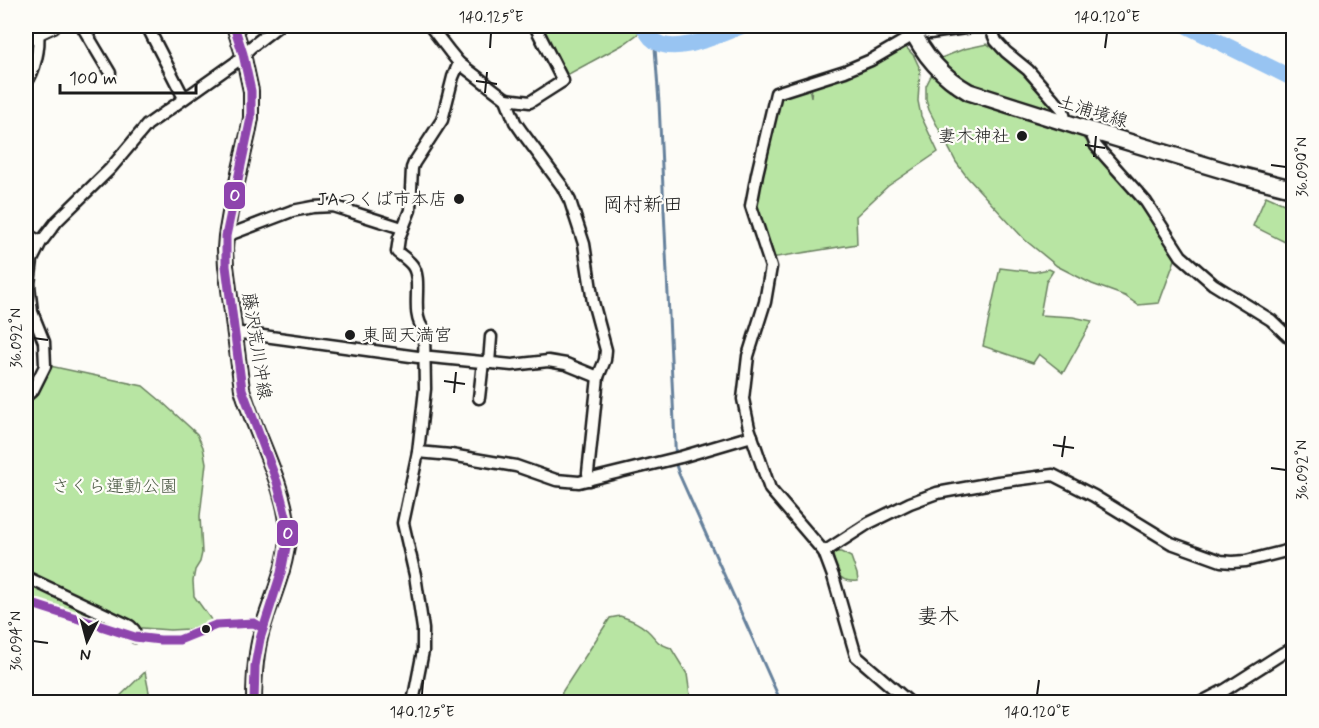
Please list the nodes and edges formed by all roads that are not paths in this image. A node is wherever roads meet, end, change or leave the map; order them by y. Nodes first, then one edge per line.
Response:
1 (54, 26) edge
2 (82, 26) edge
3 (147, 26) edge
4 (234, 26) edge
5 (278, 26) edge
6 (430, 26) edge
7 (535, 26) edge
8 (914, 29) edge
9 (38, 33) junction
10 (26, 39) edge
11 (243, 54) junction
12 (459, 63) junction
13 (110, 73) dead end
14 (26, 82) edge
15 (184, 98) junction
16 (506, 99) junction
17 (530, 102) junction
18 (513, 116) junction
19 (1066, 123) junction
20 (1090, 130) junction
21 (1293, 189) edge
22 (402, 228) junction
23 (26, 234) edge
24 (226, 236) junction
25 (41, 242) junction
26 (27, 289) edge
27 (234, 332) junction
28 (491, 337) dead end
29 (1293, 342) edge
30 (424, 357) junction
31 (486, 362) junction
32 (598, 377) junction
33 (26, 396) edge
34 (479, 398) dead end
35 (752, 436) junction
36 (418, 452) junction
37 (589, 480) junction
38 (1293, 549) edge
39 (824, 552) junction
40 (26, 577) edge
41 (135, 637) dead end
42 (1293, 648) edge
43 (254, 702) edge
44 (414, 702) edge
45 (909, 702) edge
46 (1202, 702) edge

1 - 9 street
2 - 13 street
3 - 15 street
4 - 11 main road, 藤沢荒川沖線
5 - 11 street
6 - 12 street
7 - 17 street
8 - 19 main road, 土浦境線
8 - 19 street
8 - 35 street
9 - 10 street
9 - 14 street
11 - 15 street
11 - 24 main road, 藤沢荒川沖線
12 - 16 street
12 - 22 street
15 - 25 street
16 - 17 street
16 - 18 street
17 - 18 street
18 - 32 street
19 - 20 main road, 土浦境線
20 - 21 main road, 土浦境線
20 - 29 street
22 - 24 street
22 - 30 street
23 - 25 street
24 - 27 main road, 藤沢荒川沖線
25 - 26 street
26 - 33 street
27 - 30 street
27 - 43 main road, 藤沢荒川沖線
28 - 31 street
30 - 31 street
30 - 36 street
31 - 32 street
31 - 34 street
32 - 37 street
35 - 37 street
35 - 39 street
36 - 37 street
36 - 44 street
38 - 39 street
39 - 45 street
40 - 41 street
42 - 46 street

